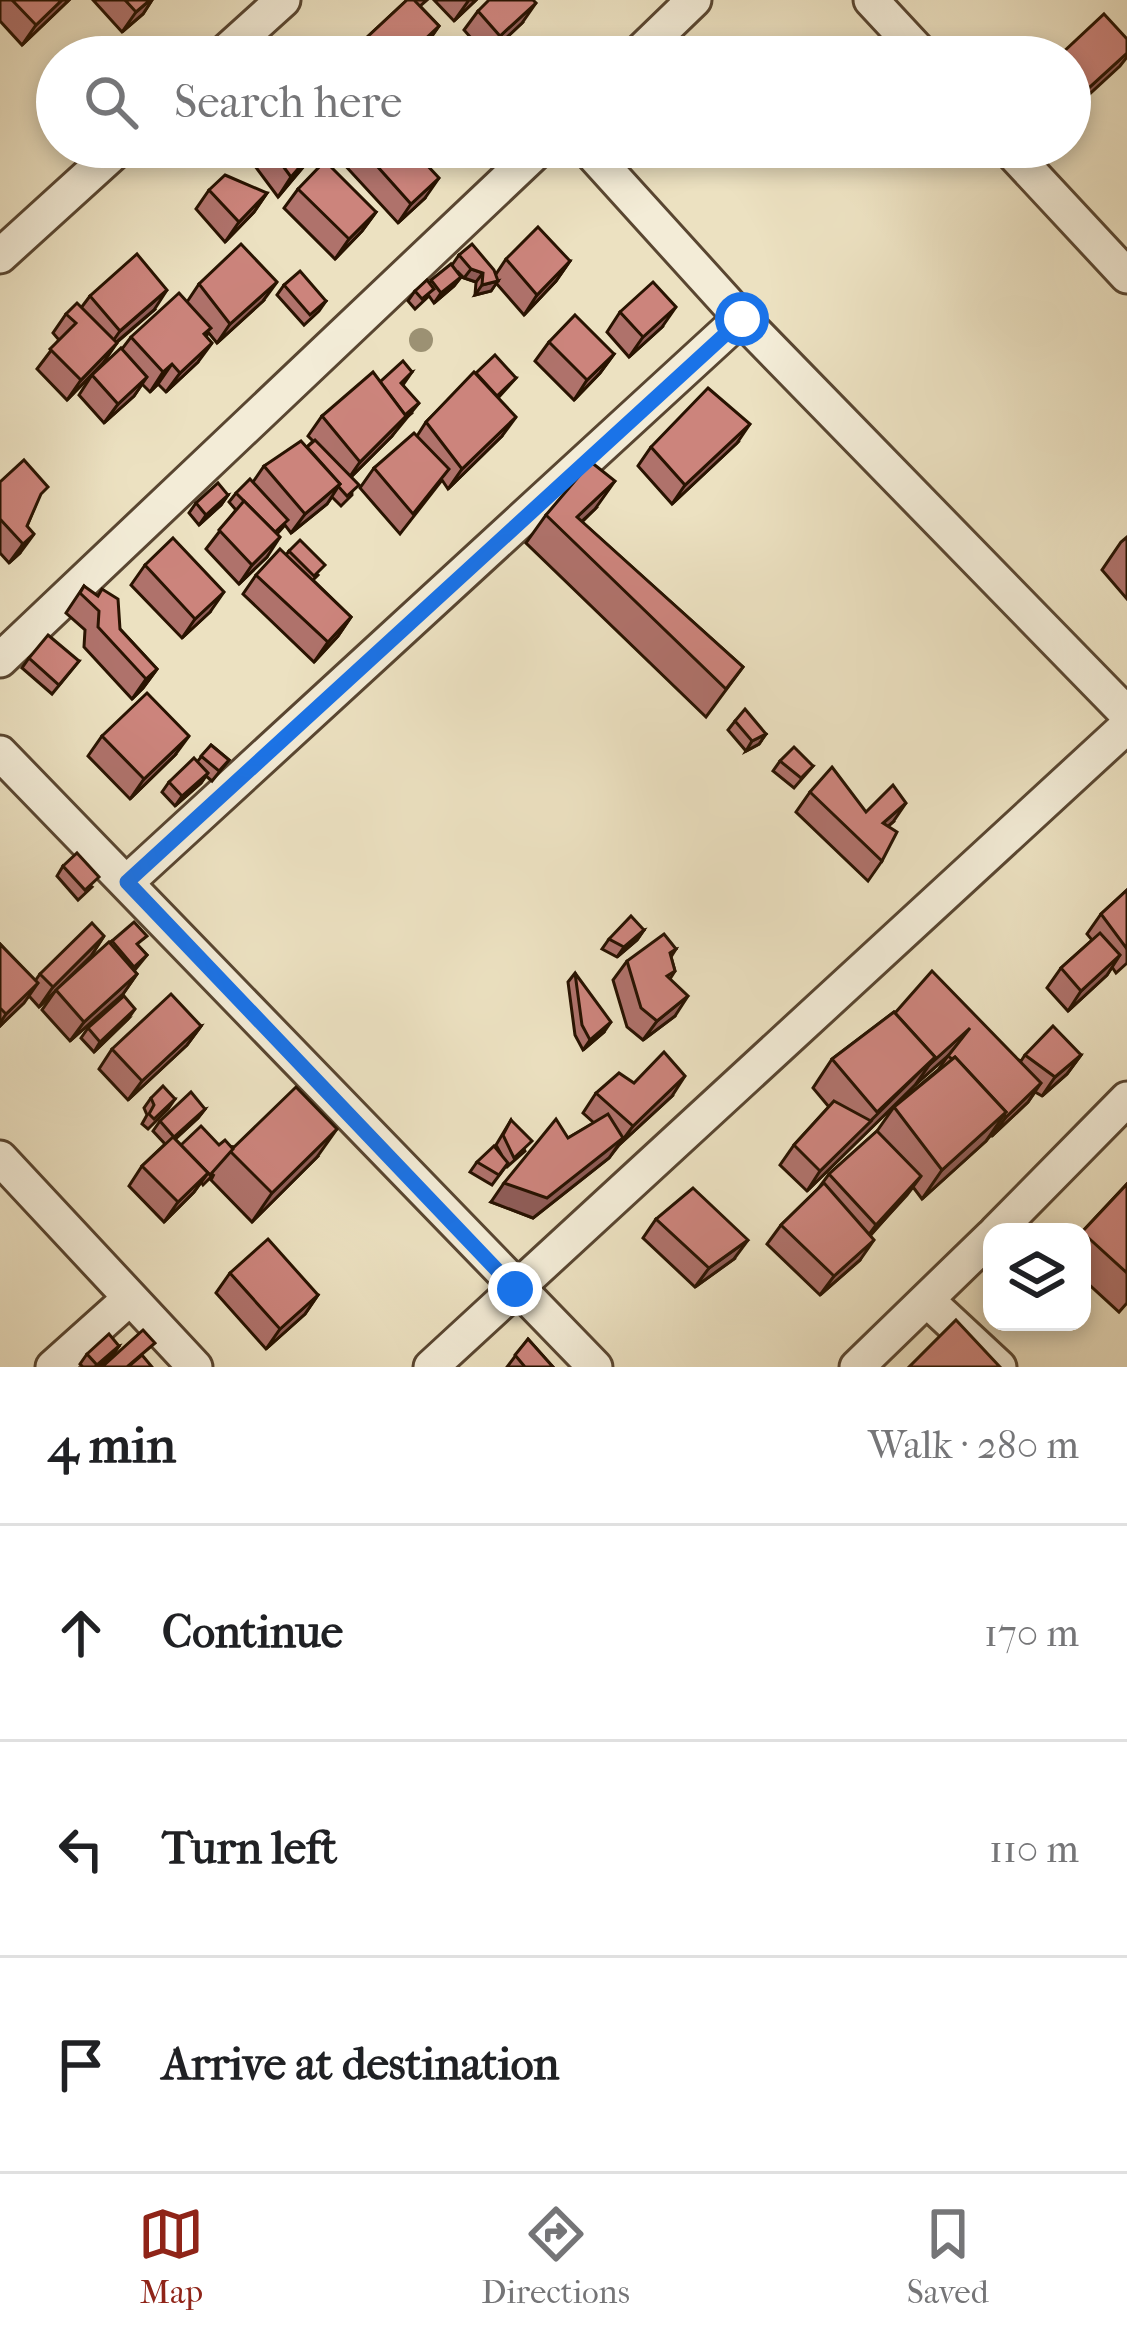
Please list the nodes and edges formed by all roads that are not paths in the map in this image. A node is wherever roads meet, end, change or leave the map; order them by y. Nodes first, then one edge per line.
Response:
1 (283, 0) edge
2 (694, 0) edge
3 (871, 0) edge
4 (243, 36) edge
5 (657, 36) edge
6 (904, 36) edge
7 (97, 168) edge
8 (519, 168) edge
9 (605, 168) edge
10 (1027, 168) edge
11 (0, 256) edge
12 (1127, 276) edge
13 (742, 319) junction
14 (0, 660) edge
15 (1127, 713) edge
16 (1127, 726) edge
17 (0, 754) edge
18 (127, 882) junction
19 (1127, 1099) edge
20 (0, 1158) edge
21 (1005, 1223) edge
22 (983, 1245) edge
23 (515, 1289) junction
24 (130, 1298) junction
25 (928, 1301) junction
26 (53, 1367) edge
27 (195, 1367) edge
28 (431, 1367) edge
29 (595, 1367) edge
30 (857, 1367) edge
31 (999, 1367) edge

1 - 4 street
2 - 5 street
3 - 6 street
7 - 11 street
8 - 14 street
9 - 13 street
10 - 12 street
13 - 15 street
13 - 18 street
16 - 23 street
17 - 18 street
18 - 23 street
19 - 21 street
20 - 24 street
22 - 25 street
23 - 28 street
23 - 29 street
24 - 26 street
24 - 27 street
25 - 30 street
25 - 31 street

